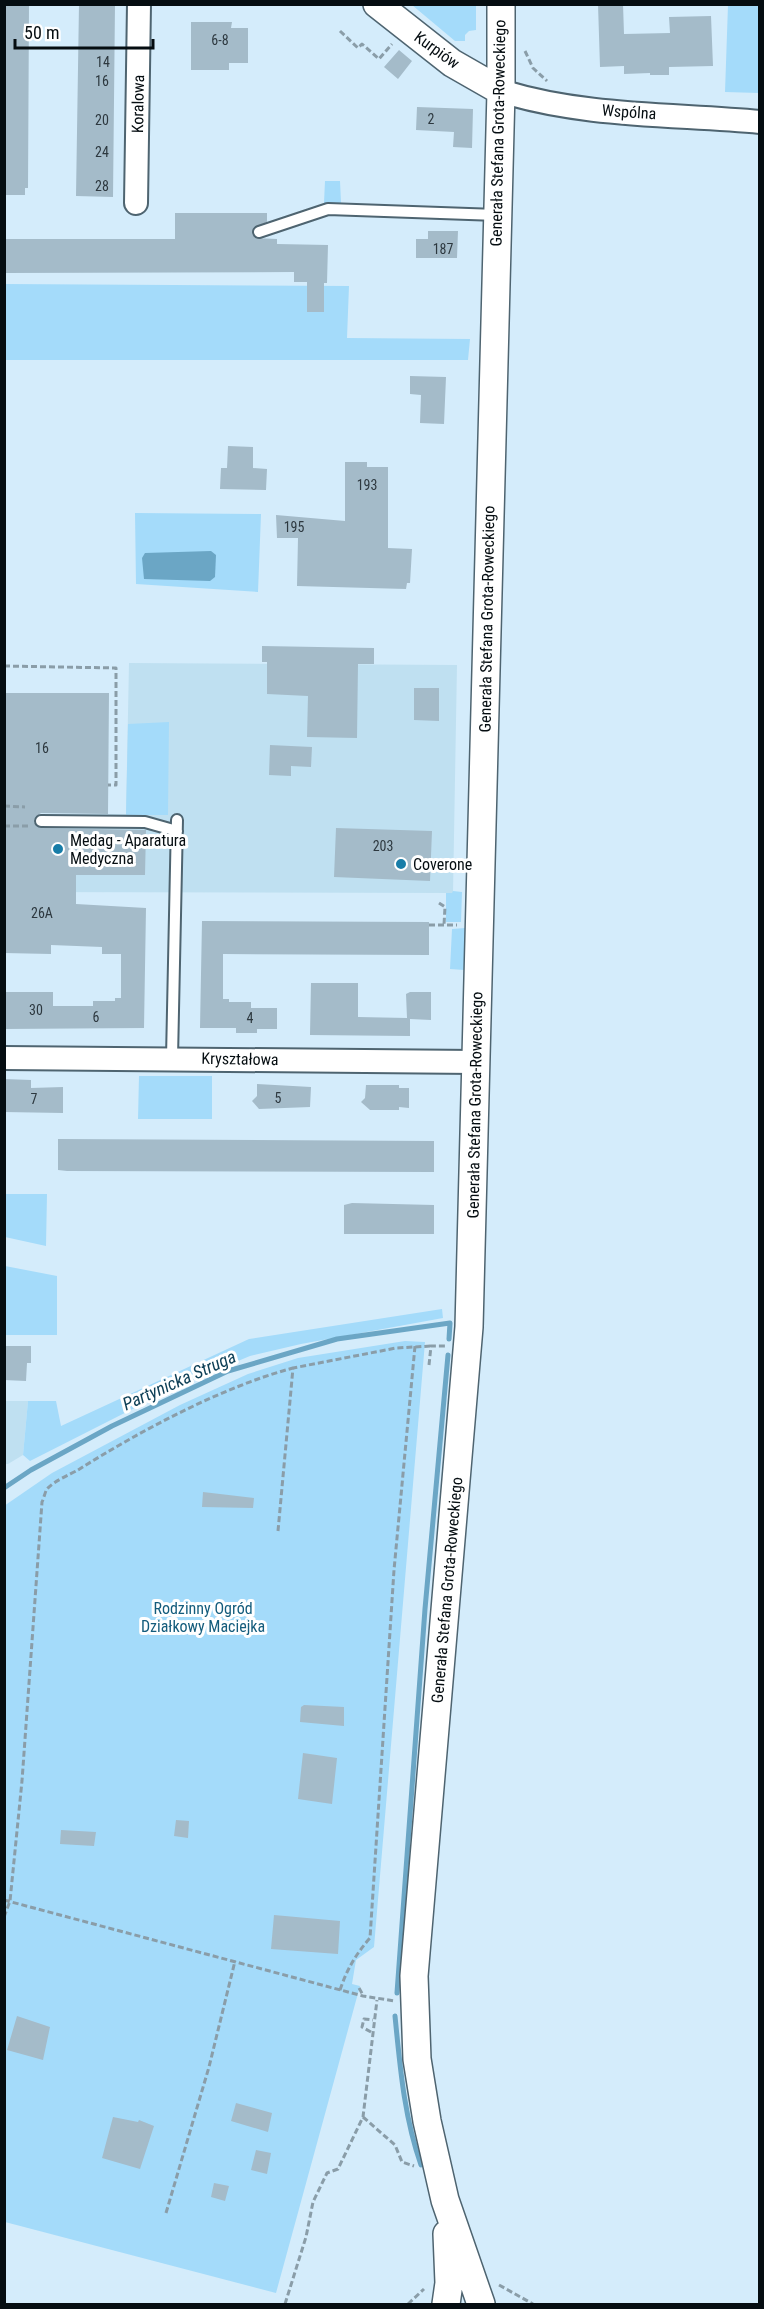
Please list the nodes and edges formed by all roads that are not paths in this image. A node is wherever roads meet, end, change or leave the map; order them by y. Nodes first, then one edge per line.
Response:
1 (139, 4) edge
2 (377, 4) edge
3 (501, 4) edge
4 (501, 91) junction
5 (759, 122) edge
6 (136, 202) dead end
7 (497, 215) junction
8 (259, 232) dead end
9 (177, 820) dead end
10 (41, 821) road end
11 (177, 831) junction
12 (4, 1058) edge
13 (172, 1058) junction
14 (476, 1062) junction
15 (445, 2200) junction
16 (446, 2304) edge
17 (481, 2304) edge

1 - 6 street, Koralowa
2 - 4 street, Kurpiów
3 - 4 street, Generała Stefana Grota-Roweckiego
4 - 5 street, Wspólna
4 - 7 street, Generała Stefana Grota-Roweckiego
7 - 8 lane
7 - 14 street, Generała Stefana Grota-Roweckiego
9 - 11 lane
10 - 11 lane
11 - 13 lane
12 - 13 street, Kryształowa
13 - 14 street, Kryształowa
14 - 15 street, Generała Stefana Grota-Roweckiego
15 - 16 street, Generała Stefana Grota-Roweckiego
15 - 17 street, Generała Stefana Grota-Roweckiego

